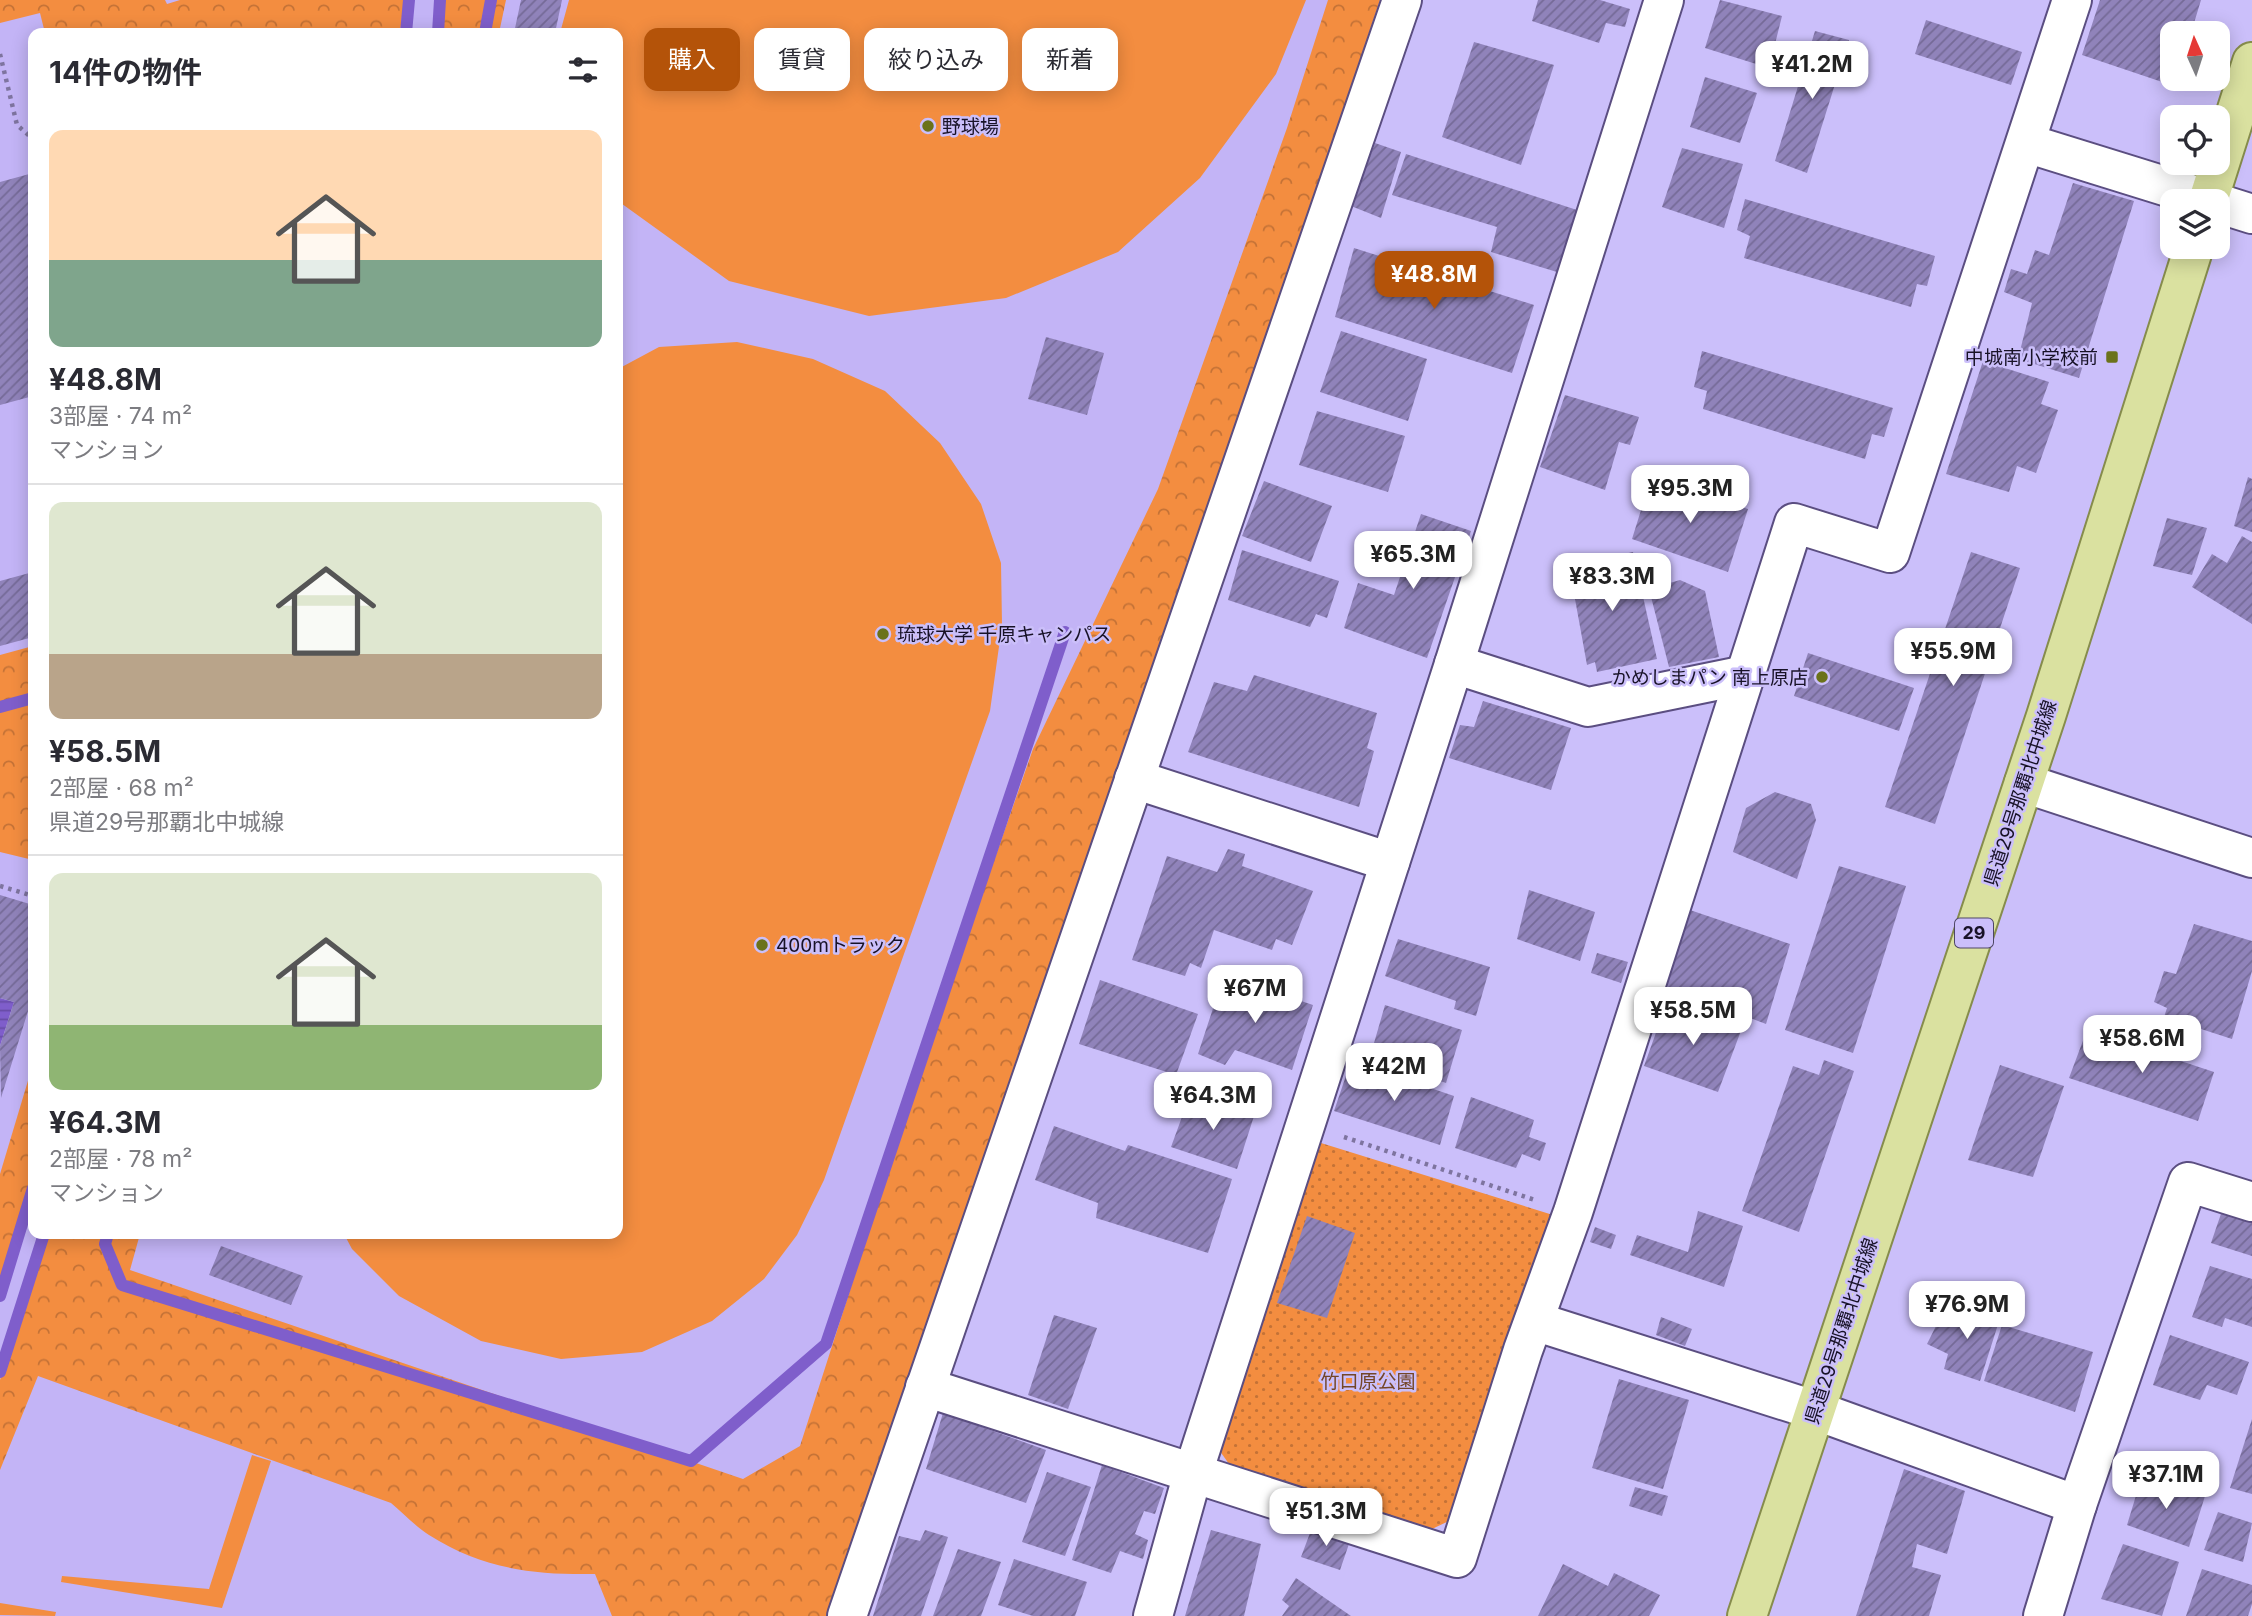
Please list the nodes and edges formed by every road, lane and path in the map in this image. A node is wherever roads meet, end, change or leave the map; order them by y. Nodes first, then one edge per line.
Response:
1 (1402, 0) edge
2 (1664, 0) edge
3 (2072, 0) edge
4 (0, 54) edge
5 (2252, 62) edge
6 (28, 135) edge
7 (2026, 143) junction
8 (2174, 189) edge
9 (2215, 189) edge
10 (2230, 207) edge
11 (2252, 214) edge
12 (2189, 259) edge
13 (1454, 664) junction
14 (1745, 675) junction
15 (1135, 779) junction
16 (2024, 783) junction
17 (2252, 858) edge
18 (1390, 862) junction
19 (0, 886) edge
20 (28, 894) edge
21 (1306, 1124) junction
22 (2252, 1202) edge
23 (1573, 1212) junction
24 (1534, 1321) junction
25 (925, 1387) junction
26 (1814, 1410) junction
27 (1193, 1473) junction
28 (2077, 1505) junction
29 (847, 1616) edge
30 (1153, 1616) edge
31 (1747, 1616) edge
32 (2043, 1616) edge

1 - 15 street
2 - 13 street
3 - 7 street
4 - 6 path
5 - 9 main road
7 - 8 street
7 - 14 street
10 - 11 street
12 - 16 main road, 県道29号那覇北中城線 / 29
13 - 14 street
13 - 18 street
14 - 23 street
15 - 18 street
15 - 25 street
16 - 17 street
16 - 26 main road, 県道29号那覇北中城線 / 29
18 - 21 street
19 - 20 path
21 - 23 path
21 - 27 street
22 - 28 street
23 - 24 street
24 - 26 street
24 - 27 street
25 - 27 street
25 - 29 street
26 - 28 street
26 - 31 main road, 県道29号那覇北中城線 / 29
27 - 30 street
28 - 32 street

